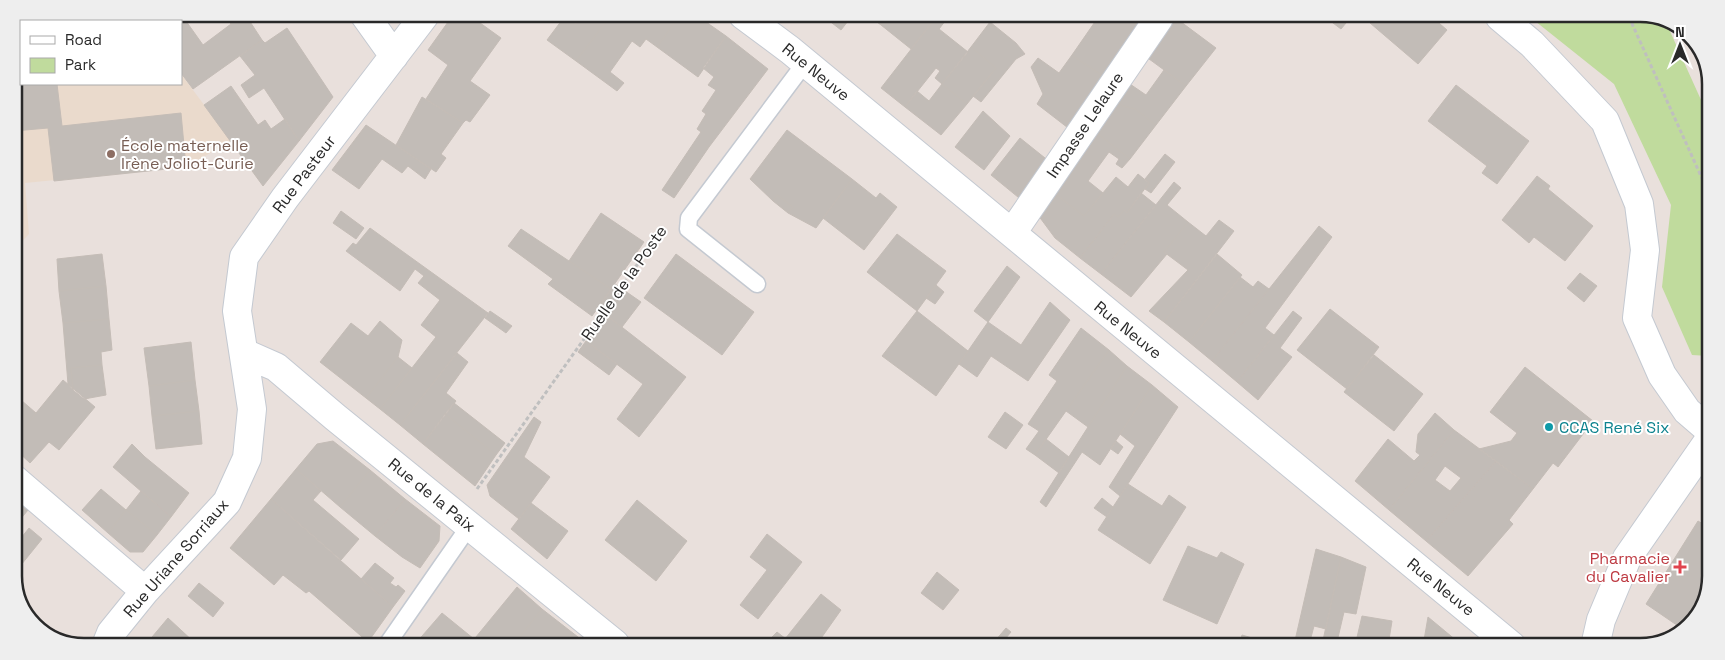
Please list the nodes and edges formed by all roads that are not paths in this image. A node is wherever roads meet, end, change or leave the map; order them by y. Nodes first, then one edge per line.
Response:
1 (370, 22) edge
2 (420, 22) edge
3 (752, 22) edge
4 (1156, 22) edge
5 (1506, 22) edge
6 (394, 56) junction
7 (805, 63) junction
8 (1012, 233) junction
9 (757, 284) dead end
10 (244, 353) junction
11 (1702, 424) edge
12 (1702, 449) edge
13 (23, 487) edge
14 (464, 520) junction
15 (145, 591) junction
16 (109, 638) edge
17 (391, 638) edge
18 (608, 638) edge
19 (1502, 638) edge
20 (1597, 638) edge

1 - 6 street
2 - 6 street, Rue Pasteur
3 - 7 street, Rue Neuve
4 - 8 street, Impasse Lelaure
5 - 11 street
6 - 10 street, Rue Pasteur
7 - 8 street, Rue Neuve
7 - 9 lane, Ruelle de la Poste
8 - 19 street, Rue Neuve
10 - 14 street, Rue de la Paix
10 - 15 street, Rue Uriane Sorriaux
12 - 20 street
13 - 15 street
14 - 17 lane
14 - 18 street, Rue de la Paix
15 - 16 street, Rue Uriane Sorriaux

